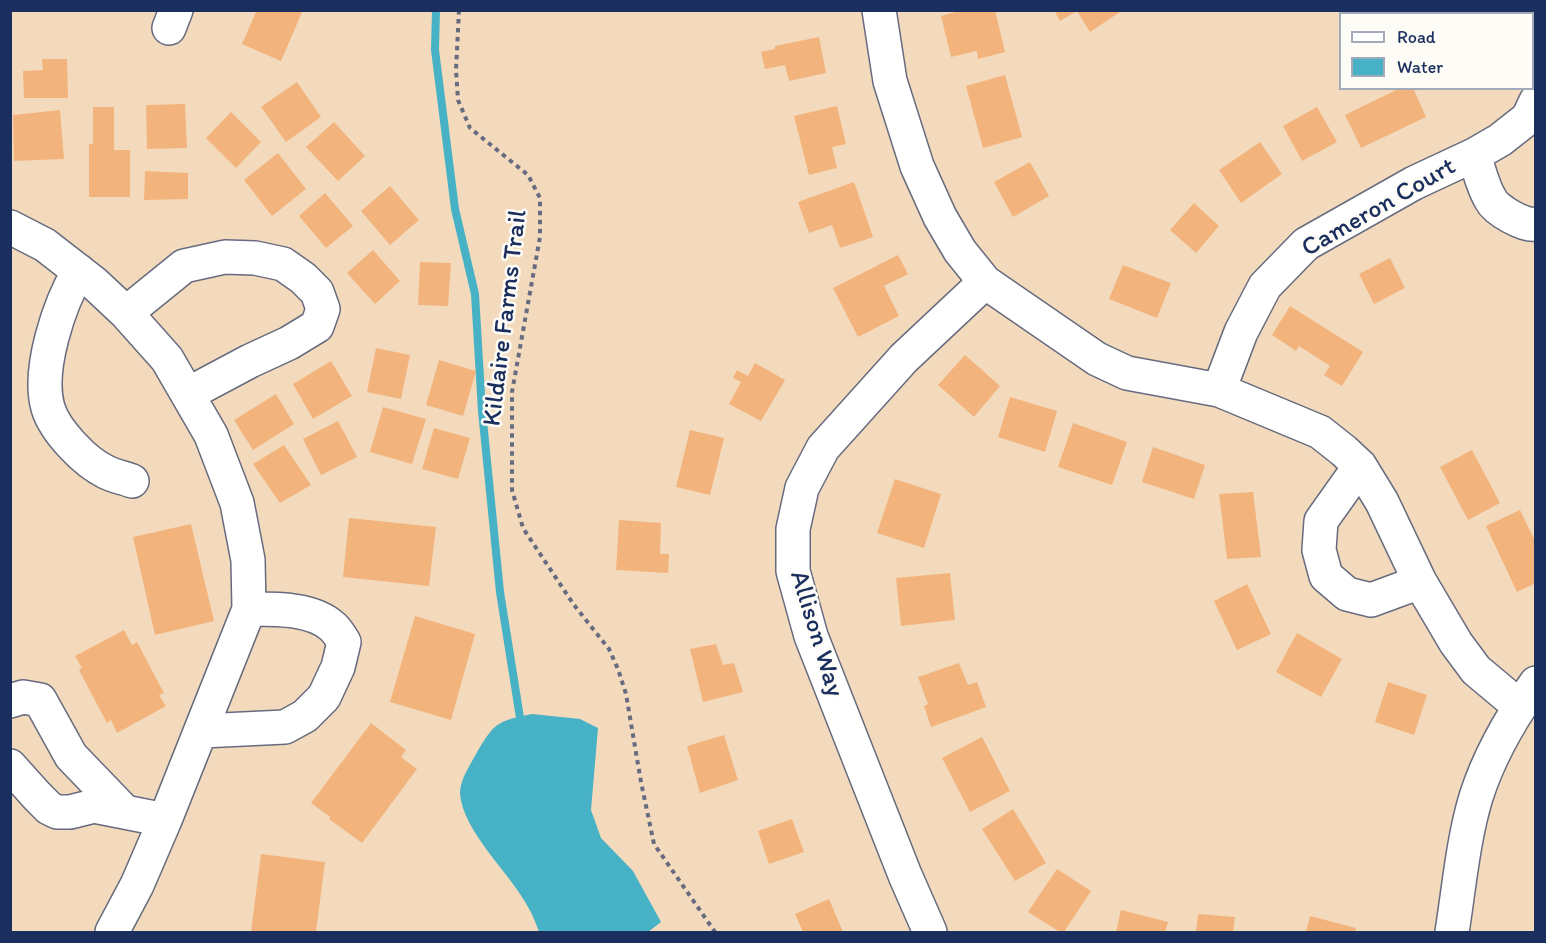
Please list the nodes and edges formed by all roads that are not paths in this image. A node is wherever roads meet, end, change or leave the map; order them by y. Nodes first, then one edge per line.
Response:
1 (879, 10) edge
2 (1536, 101) edge
3 (1474, 155) junction
4 (1536, 224) edge
5 (10, 227) edge
6 (79, 271) junction
7 (985, 282) junction
8 (126, 313) junction
9 (1219, 390) junction
10 (188, 394) junction
11 (1360, 466) junction
12 (132, 481) dead end
13 (1420, 582) junction
14 (249, 609) junction
15 (1527, 694) edge
16 (10, 701) edge
17 (202, 730) junction
18 (10, 766) edge
19 (123, 810) junction
20 (165, 820) junction
21 (112, 933) edge
22 (930, 933) edge
23 (1452, 933) edge

1 - 7 street
2 - 3 street, Cameron Court
3 - 4 street, Cameron Court
3 - 9 street, Cameron Court
5 - 6 street
6 - 8 street
6 - 12 street
7 - 9 street
7 - 22 street, Allison Way
8 - 10 street
8 - 10 street
9 - 11 street
10 - 14 street
11 - 13 street
11 - 13 street
13 - 15 street
14 - 17 street
14 - 17 street
15 - 23 street
16 - 19 street
17 - 20 street
18 - 19 street
19 - 20 street
20 - 21 street

